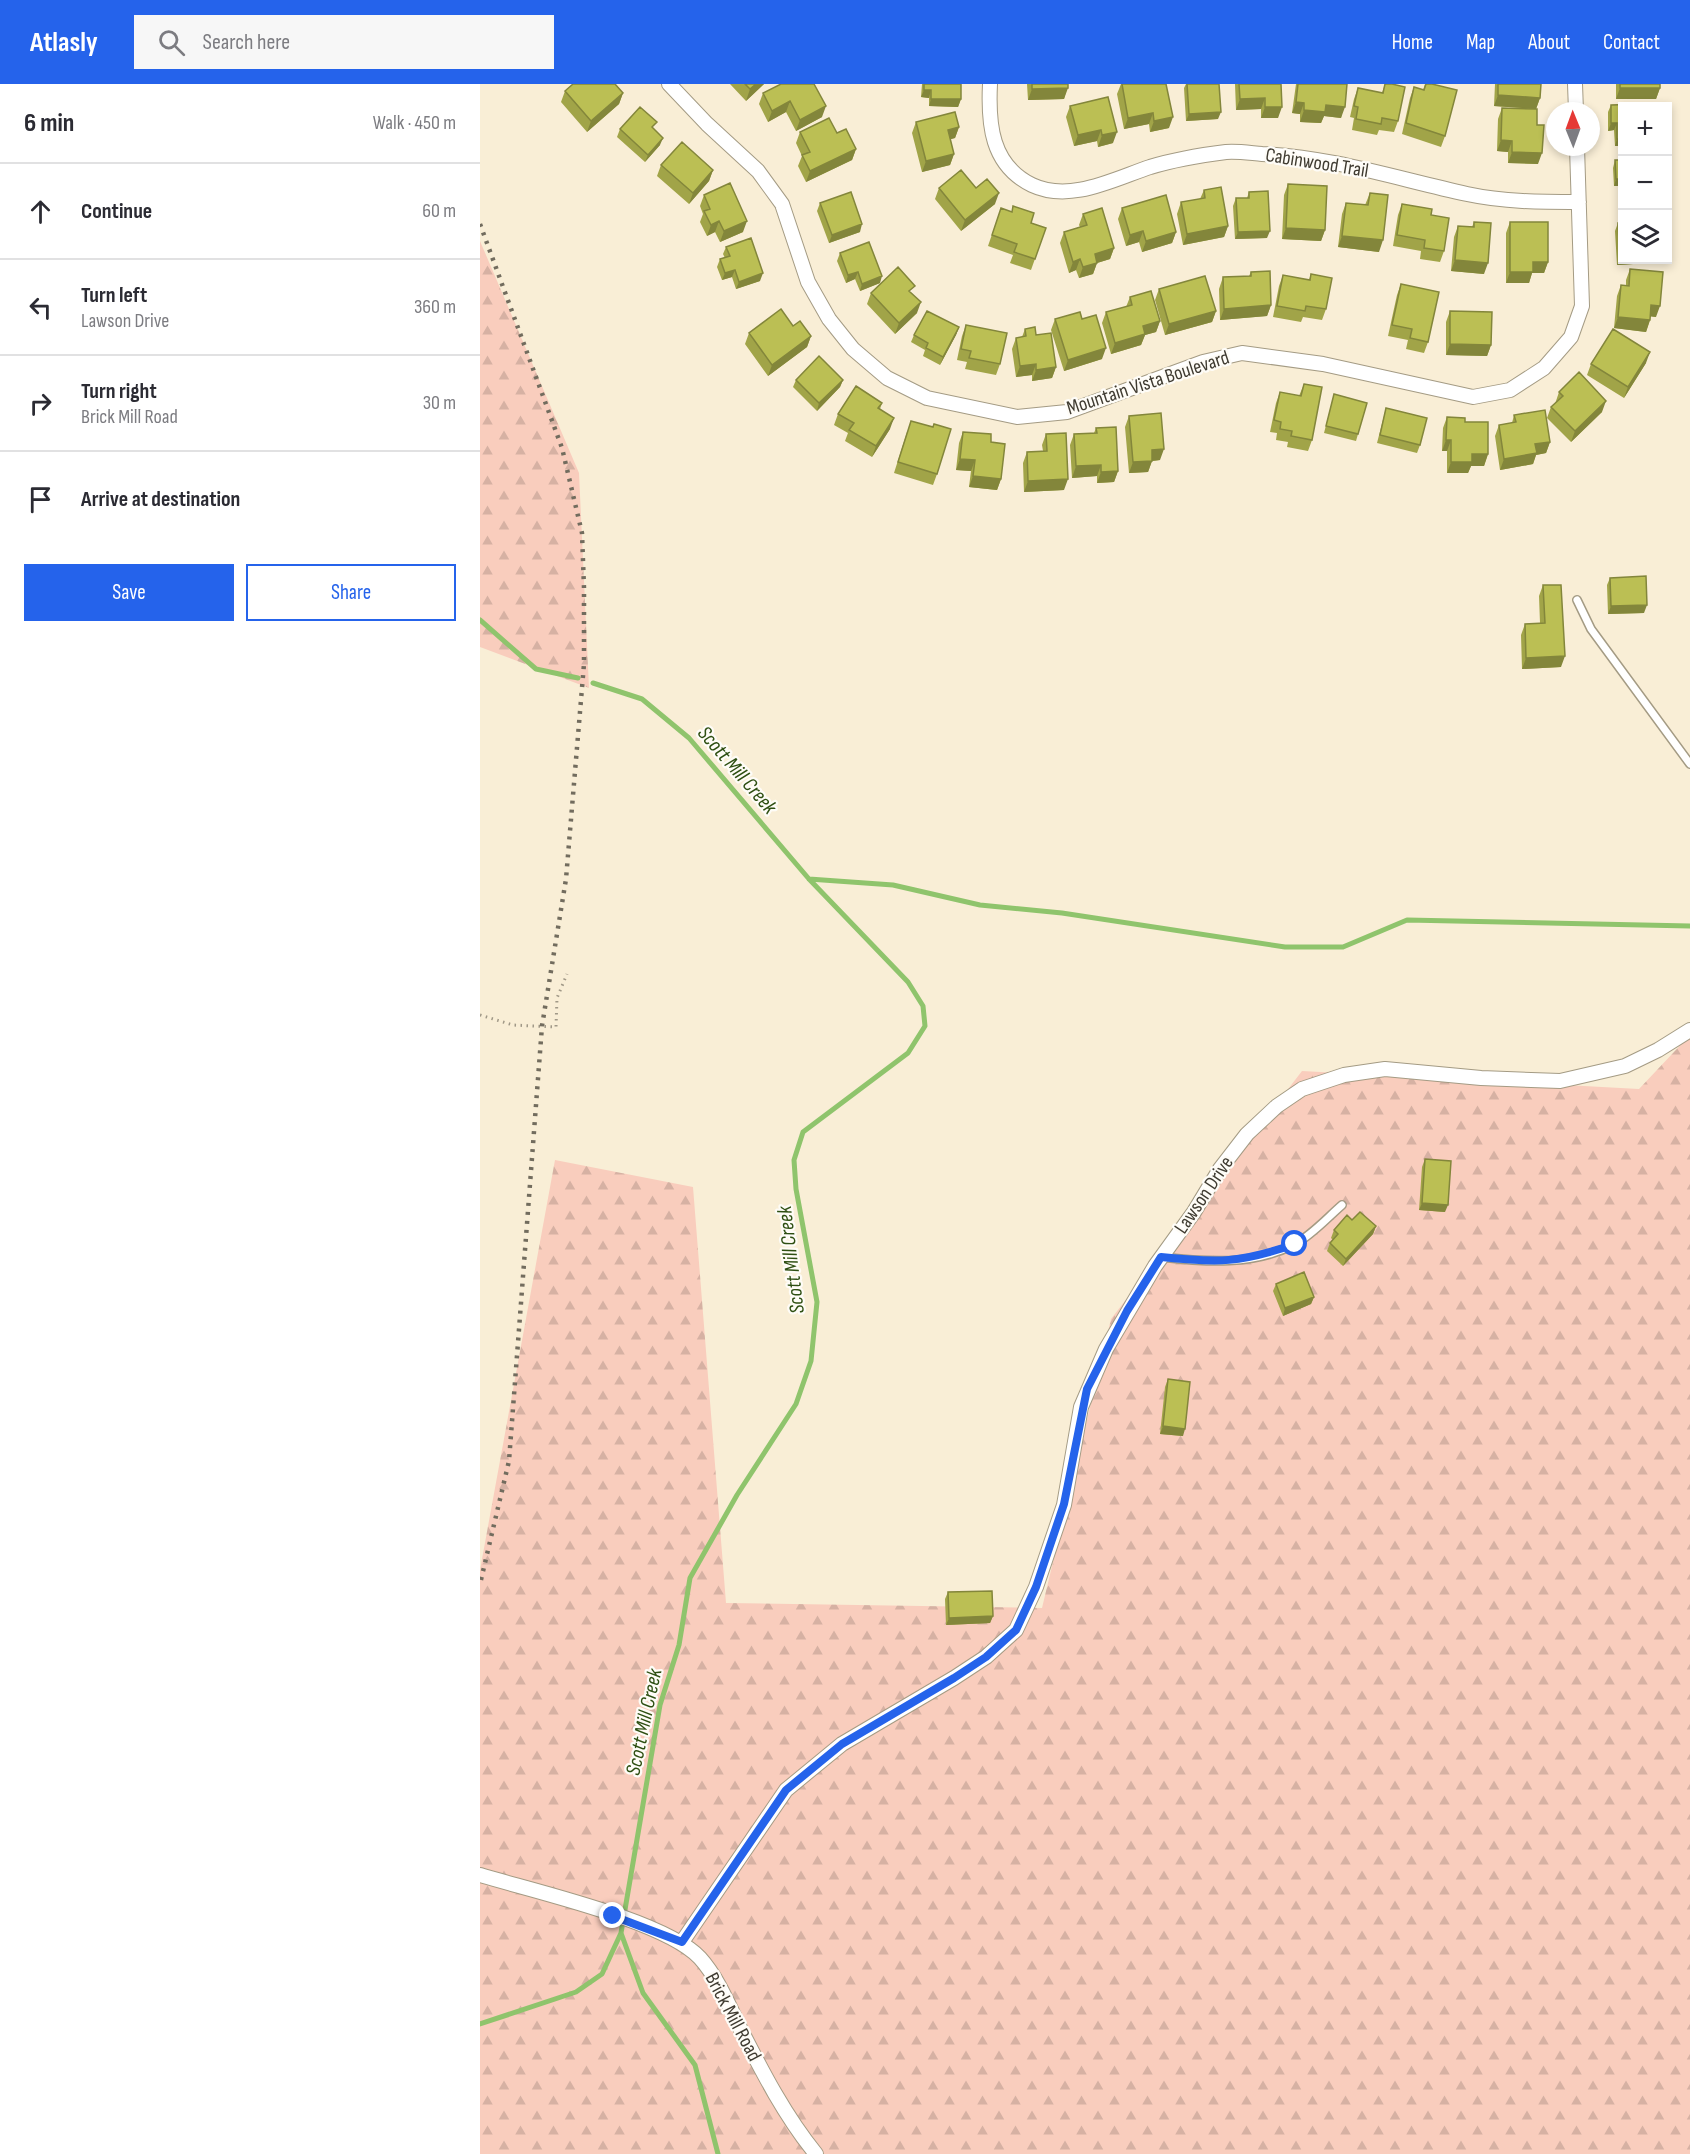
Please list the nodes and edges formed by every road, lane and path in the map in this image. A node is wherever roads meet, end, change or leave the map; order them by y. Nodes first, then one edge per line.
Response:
1 (669, 84) edge
2 (990, 84) edge
3 (1575, 84) edge
4 (1576, 102) edge
5 (1577, 156) edge
6 (1580, 202) junction
7 (1577, 600) dead end
8 (1690, 764) edge
9 (567, 974) dead end
10 (480, 1015) edge
11 (1690, 1030) edge
12 (1342, 1205) dead end
13 (1161, 1257) junction
14 (480, 1875) edge
15 (682, 1942) junction
16 (816, 2154) edge

1 - 6 street, Mountain Vista Boulevard
2 - 6 street, Cabinwood Trail
3 - 4 street
5 - 6 street, Mountain Vista Boulevard
7 - 8 lane
9 - 10 path
11 - 13 street, Lawson Drive
12 - 13 lane
13 - 15 street, Lawson Drive
14 - 15 street, Brick Mill Road
15 - 16 street, Brick Mill Road

